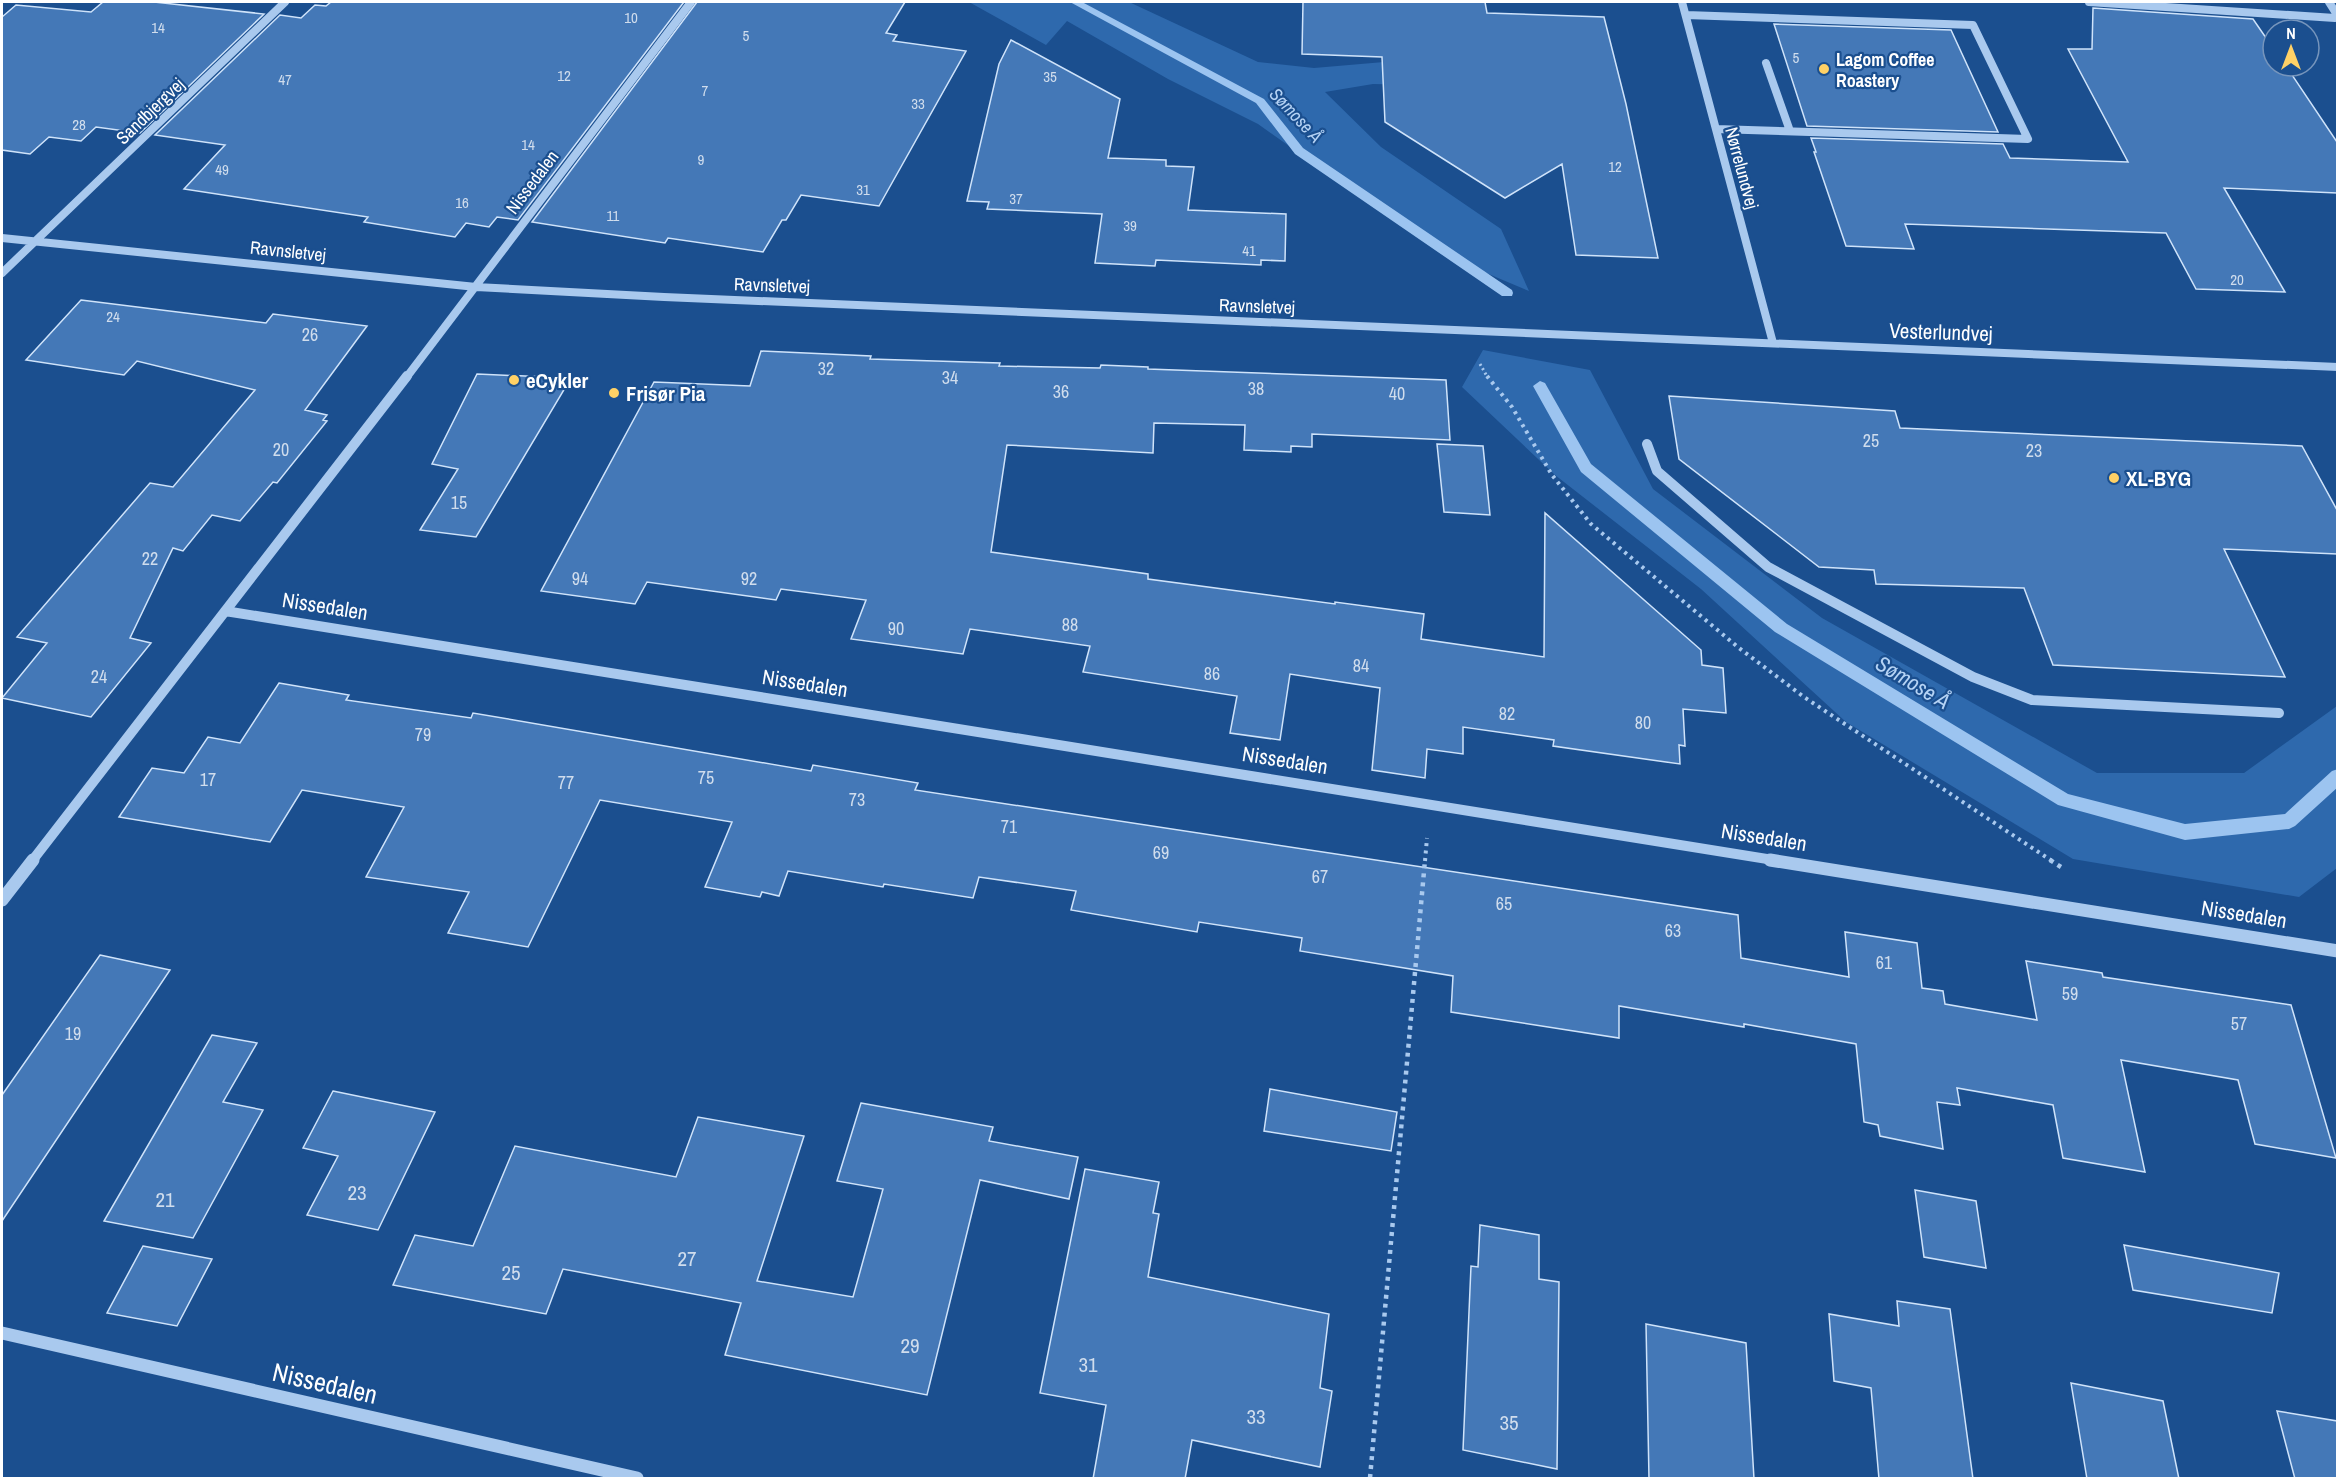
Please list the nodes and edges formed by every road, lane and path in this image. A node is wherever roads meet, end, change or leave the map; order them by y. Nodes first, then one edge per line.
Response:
1 (285, 2) edge
2 (691, 2) edge
3 (1682, 2) edge
4 (2089, 2) edge
5 (2329, 2) edge
6 (1686, 15) junction
7 (1766, 63) dead end
8 (1716, 129) junction
9 (1790, 131) junction
10 (2, 238) edge
11 (36, 242) junction
12 (2, 273) edge
13 (476, 287) junction
14 (1468, 332) junction
15 (1543, 336) joint
16 (1773, 343) junction
17 (2337, 367) edge
18 (1647, 444) dead end
19 (225, 611) junction
20 (2279, 713) dead end
21 (1430, 804) junction
22 (2, 900) edge
23 (2097, 912) junction
24 (2337, 951) edge
25 (2, 1333) edge
26 (637, 1479) edge
27 (1370, 1479) edge

1 - 11 street, Sandbjergvej
2 - 13 street, Nissedalen
3 - 6 street, Nørrelundvej
4 - 5 street
6 - 8 street, Nørrelundvej
6 - 9 street
7 - 9 street
8 - 9 street
8 - 16 street, Nørrelundvej
10 - 11 street, Ravnsletvej
11 - 12 street, Sandbjergvej
11 - 13 street, Ravnsletvej
13 - 14 street, Ravnsletvej
13 - 19 street, Nissedalen
14 - 15 street, Ravnsletvej
14 - 23 path
15 - 16 street, Vesterlundvej
16 - 17 street, Vesterlundvej
18 - 20 street
19 - 21 street, Nissedalen
19 - 22 street, Nissedalen
21 - 23 street, Nissedalen
21 - 27 path
23 - 24 street, Nissedalen
25 - 26 street, Nissedalen

